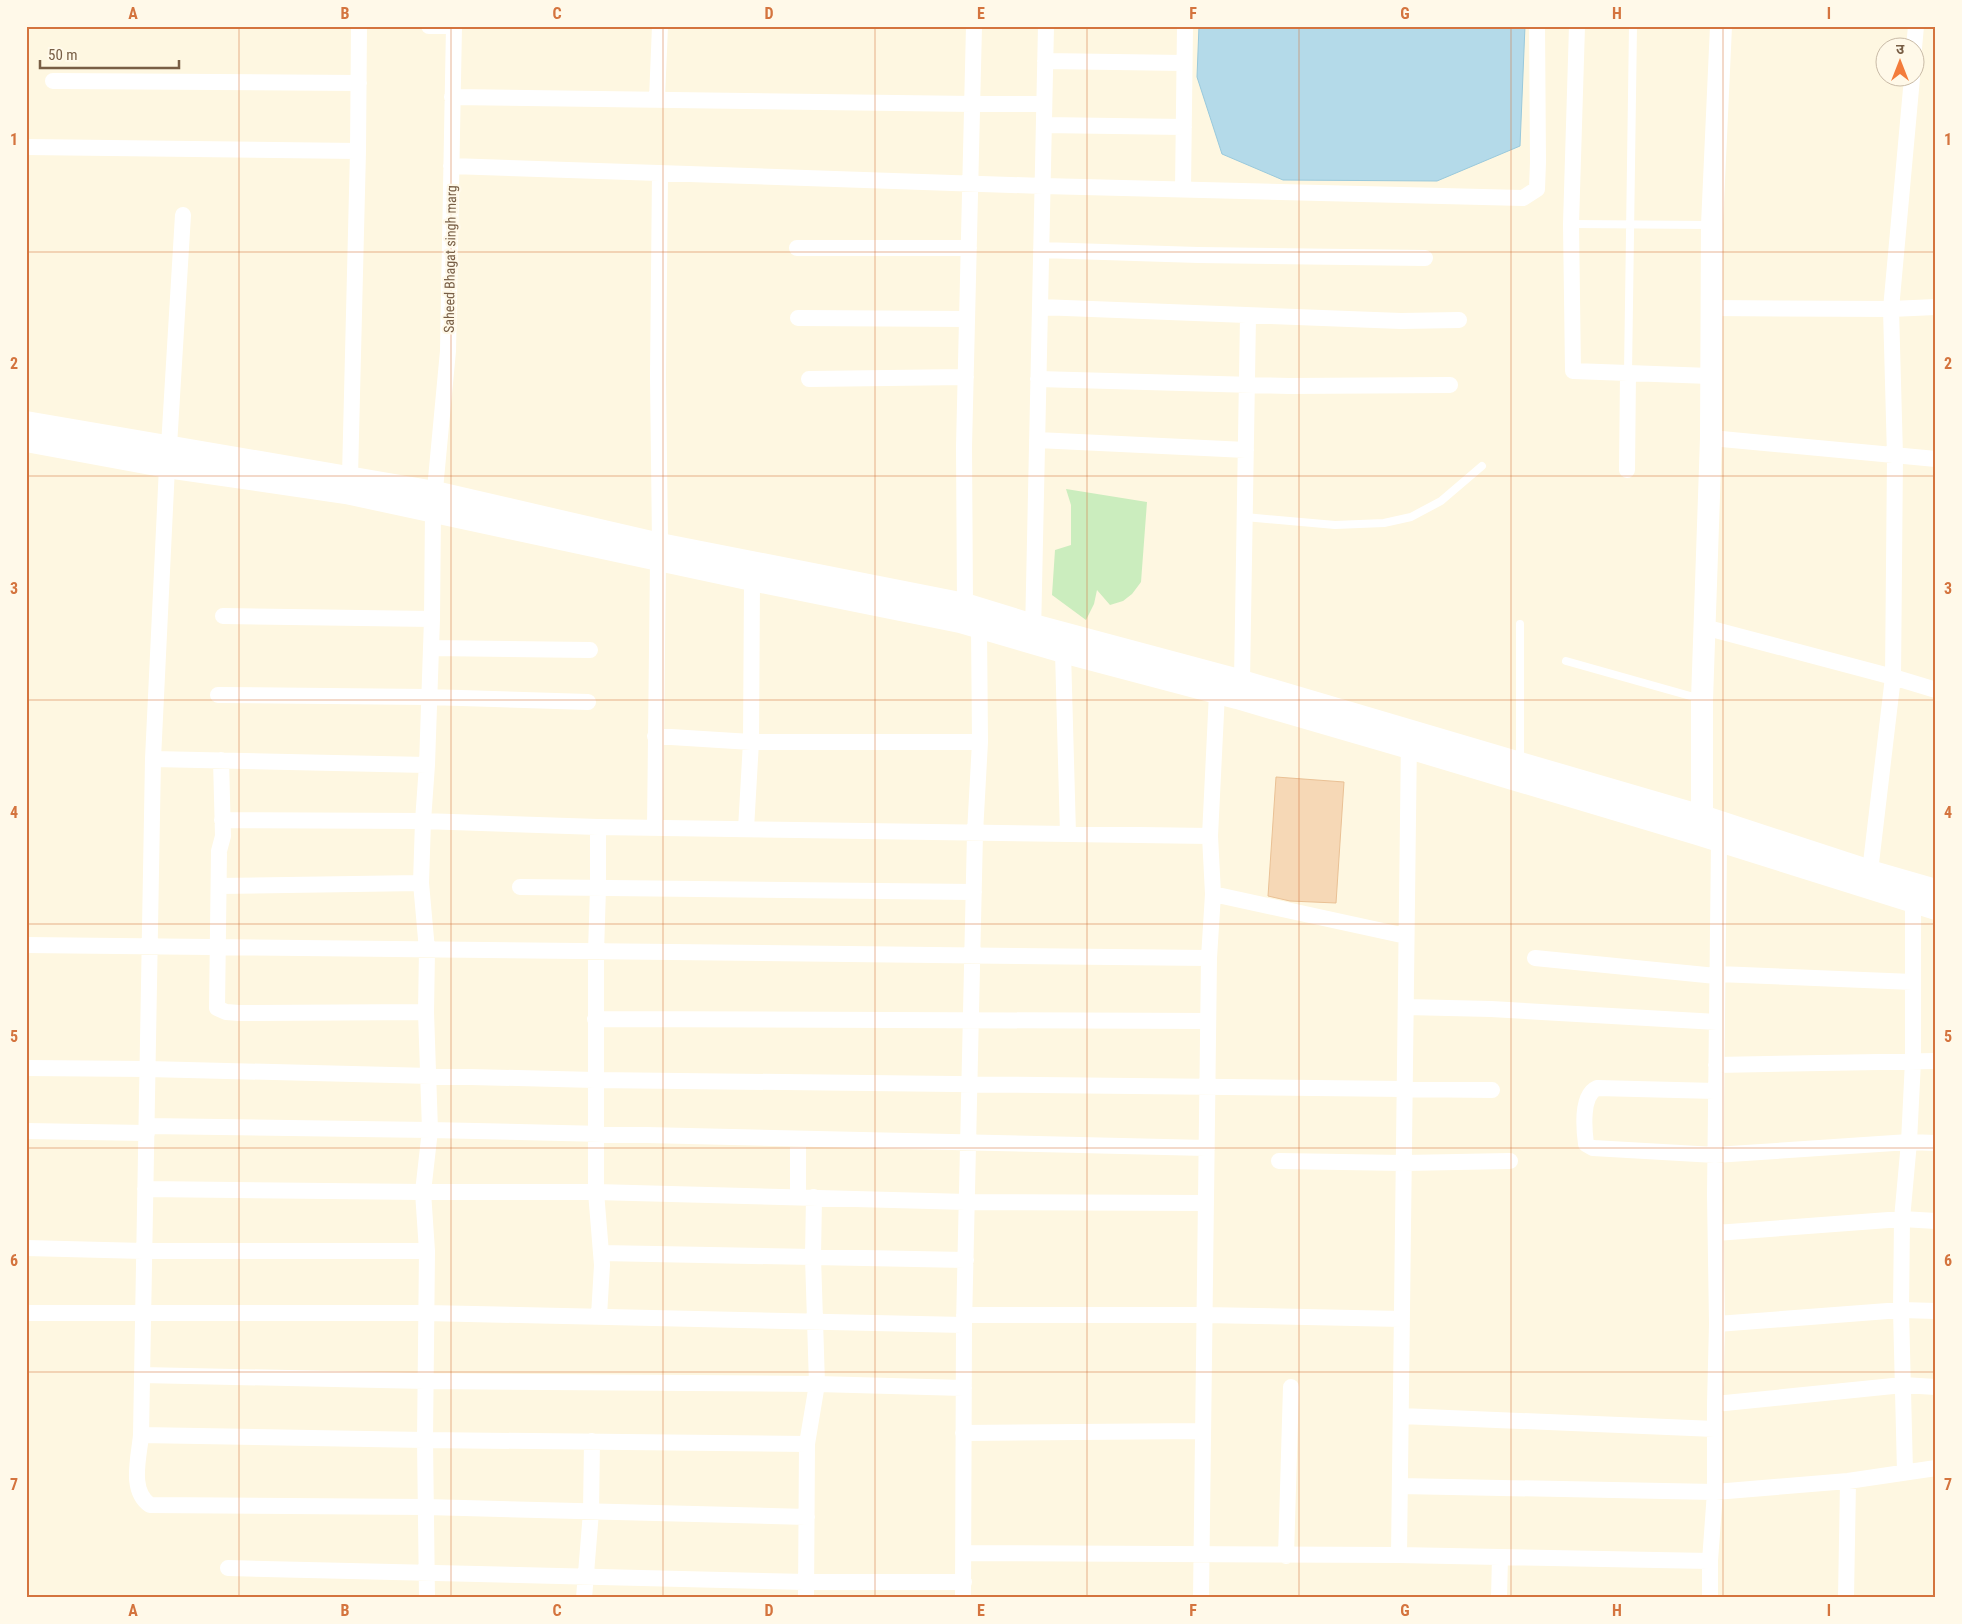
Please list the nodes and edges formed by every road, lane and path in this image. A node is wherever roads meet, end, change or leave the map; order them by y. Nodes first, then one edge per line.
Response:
1 (359, 26) edge
2 (429, 26) edge
3 (454, 26) edge
4 (660, 26) edge
5 (974, 26) edge
6 (1046, 26) edge
7 (1185, 26) edge
8 (1537, 26) edge
9 (1578, 26) edge
10 (1633, 26) edge
11 (1721, 26) edge
12 (1045, 61) junction
13 (1184, 63) junction
14 (54, 82) dead end
15 (359, 83) junction
16 (1911, 88) edge
17 (452, 97) junction
18 (657, 99) junction
19 (973, 104) junction
20 (1044, 104) junction
21 (1044, 125) junction
22 (1184, 127) junction
23 (26, 147) edge
24 (358, 151) junction
25 (451, 166) junction
26 (660, 174) junction
27 (971, 183) junction
28 (1042, 186) junction
29 (1183, 189) junction
30 (183, 215) dead end
31 (1571, 224) junction
32 (1630, 224) junction
33 (1712, 225) junction
34 (797, 248) dead end
35 (969, 248) junction
36 (1041, 250) junction
37 (1425, 258) dead end
38 (1936, 307) edge
39 (1040, 308) junction
40 (1710, 308) junction
41 (1891, 309) junction
42 (1248, 316) junction
43 (798, 318) dead end
44 (967, 319) junction
45 (1459, 320) dead end
46 (1628, 373) junction
47 (1710, 376) junction
48 (966, 377) junction
49 (809, 378) dead end
50 (1038, 380) junction
51 (1247, 385) junction
52 (1450, 385) dead end
53 (26, 422) edge
54 (1711, 438) junction
55 (1037, 440) junction
56 (26, 441) edge
57 (1246, 450) junction
58 (168, 456) junction
59 (1895, 456) junction
60 (1936, 459) edge
61 (1482, 466) dead end
62 (1627, 470) dead end
63 (350, 476) junction
64 (434, 501) junction
65 (1245, 517) junction
66 (659, 552) junction
67 (752, 580) junction
68 (965, 604) junction
69 (223, 616) dead end
70 (432, 619) junction
71 (1520, 624) dead end
72 (979, 627) junction
73 (1704, 627) junction
74 (1033, 634) junction
75 (431, 648) junction
76 (590, 650) dead end
77 (1063, 652) junction
78 (1566, 661) dead end
79 (1892, 677) junction
80 (1242, 681) junction
81 (1936, 690) edge
82 (1217, 693) junction
83 (218, 695) dead end
84 (428, 697) junction
85 (1702, 700) junction
86 (588, 702) dead end
87 (656, 736) junction
88 (1409, 739) junction
89 (751, 742) junction
90 (980, 742) junction
91 (153, 759) junction
92 (221, 760) junction
93 (1520, 763) junction
94 (427, 764) junction
95 (1702, 816) junction
96 (222, 820) junction
97 (422, 821) junction
98 (598, 827) junction
99 (655, 828) junction
100 (746, 829) junction
101 (975, 833) junction
102 (1068, 834) junction
103 (1210, 836) junction
104 (1719, 842) junction
105 (1869, 880) junction
106 (421, 883) junction
107 (220, 886) junction
108 (520, 887) dead end
109 (598, 888) junction
110 (1936, 890) edge
111 (974, 892) junction
112 (1213, 894) junction
113 (1913, 901) junction
114 (1936, 909) edge
115 (1406, 936) junction
116 (26, 945) edge
117 (150, 946) junction
118 (220, 947) junction
119 (427, 950) junction
120 (596, 952) junction
121 (972, 956) junction
122 (1209, 958) junction
123 (1535, 958) dead end
124 (1718, 974) junction
125 (1913, 982) junction
126 (1406, 1007) junction
127 (426, 1012) junction
128 (595, 1019) junction
129 (971, 1020) junction
130 (1208, 1021) junction
131 (1717, 1022) junction
132 (1913, 1061) junction
133 (1936, 1062) edge
134 (1716, 1065) junction
135 (26, 1068) edge
136 (148, 1069) junction
137 (428, 1075) junction
138 (595, 1080) junction
139 (970, 1084) junction
140 (1207, 1087) junction
141 (1404, 1089) junction
142 (1492, 1090) dead end
143 (1716, 1091) junction
144 (146, 1130) junction
145 (430, 1130) junction
146 (26, 1131) edge
147 (595, 1135) junction
148 (798, 1139) junction
149 (1909, 1142) junction
150 (968, 1143) junction
151 (1936, 1143) edge
152 (1207, 1148) junction
153 (1715, 1155) junction
154 (1279, 1161) dead end
155 (1510, 1161) dead end
156 (1404, 1163) junction
157 (146, 1189) junction
158 (423, 1192) junction
159 (596, 1192) junction
160 (806, 1197) junction
161 (967, 1202) junction
162 (1206, 1203) junction
163 (1902, 1219) junction
164 (1936, 1221) edge
165 (1716, 1233) junction
166 (26, 1248) edge
167 (144, 1250) junction
168 (427, 1251) junction
169 (600, 1253) junction
170 (813, 1257) junction
171 (966, 1260) junction
172 (1901, 1310) junction
173 (1936, 1311) edge
174 (26, 1313) edge
175 (143, 1313) junction
176 (426, 1313) junction
177 (1204, 1315) junction
178 (599, 1316) junction
179 (1402, 1319) junction
180 (815, 1320) junction
181 (964, 1320) junction
182 (1717, 1324) junction
183 (142, 1375) junction
184 (426, 1381) junction
185 (817, 1384) junction
186 (1903, 1386) junction
187 (1291, 1387) dead end
188 (1936, 1387) edge
189 (964, 1388) junction
190 (1715, 1404) junction
191 (1401, 1416) junction
192 (1715, 1429) junction
193 (1203, 1431) junction
194 (963, 1433) junction
195 (141, 1435) junction
196 (425, 1440) junction
197 (592, 1441) junction
198 (806, 1444) junction
199 (1936, 1468) edge
200 (1905, 1472) junction
201 (1848, 1481) junction
202 (1400, 1486) junction
203 (1715, 1492) junction
204 (426, 1506) junction
205 (591, 1512) junction
206 (806, 1517) junction
207 (964, 1554) junction
208 (1201, 1554) junction
209 (1399, 1555) junction
210 (1286, 1556) junction
211 (1500, 1558) junction
212 (1710, 1561) junction
213 (228, 1568) dead end
214 (427, 1573) junction
215 (585, 1576) junction
216 (806, 1590) edge
217 (964, 1590) edge
218 (427, 1598) edge
219 (584, 1598) edge
220 (1201, 1598) edge
221 (1499, 1598) edge
222 (1710, 1598) edge
223 (1846, 1598) edge

1 - 15 street
2 - 3 street
3 - 17 street, Saheed Bhagat singh marg
4 - 18 street
5 - 19 street
6 - 12 street
7 - 13 street
8 - 29 street
9 - 31 street
10 - 32 lane
11 - 33 main road
12 - 13 street
12 - 20 street
13 - 22 street
14 - 15 street
15 - 24 street
16 - 41 street
17 - 18 street
17 - 25 street, Saheed Bhagat singh marg
18 - 19 street
19 - 20 street
19 - 27 street
20 - 21 street
21 - 22 street
21 - 28 street
22 - 29 street
23 - 24 street
24 - 63 street
25 - 26 street
25 - 64 street, Saheed Bhagat singh marg
26 - 27 street
26 - 66 street
27 - 28 street
27 - 35 street
28 - 29 street
28 - 36 street
30 - 58 street
31 - 32 lane
31 - 46 street
32 - 33 lane
32 - 46 lane
33 - 40 main road
34 - 35 street
35 - 44 street
36 - 37 street
36 - 39 street
38 - 41 street
39 - 42 street
39 - 50 street
40 - 41 street
40 - 47 main road
41 - 59 street
42 - 45 street
42 - 51 street
43 - 44 street
44 - 48 street
46 - 47 street
46 - 62 street
47 - 54 main road
48 - 49 street
48 - 68 street
50 - 51 street
50 - 55 street
51 - 52 street
51 - 57 street
53 - 58 main road
54 - 59 street
54 - 73 main road
55 - 57 street
55 - 74 street
56 - 58 main road
57 - 65 street
58 - 63 main road
58 - 64 main road
58 - 91 street
59 - 60 street
59 - 79 street
61 - 65 lane
63 - 64 main road
64 - 66 main road
64 - 70 street, Saheed Bhagat singh marg
65 - 80 street
66 - 67 main road
66 - 68 main road
66 - 87 street
67 - 72 main road
67 - 89 street
68 - 74 main road
69 - 70 street
70 - 75 street, Saheed Bhagat singh marg
71 - 93 lane
72 - 74 main road
72 - 90 street
73 - 79 street
73 - 85 main road
74 - 77 main road
74 - 80 main road
75 - 76 street
75 - 84 street, Saheed Bhagat singh marg
77 - 82 main road
77 - 102 street
78 - 85 lane
79 - 81 street
79 - 105 street
80 - 88 main road
82 - 88 main road
82 - 103 street
83 - 84 street
84 - 86 street
84 - 94 street, Saheed Bhagat singh marg
85 - 95 main road
87 - 89 street
87 - 99 street
88 - 93 main road
88 - 104 main road
88 - 115 street
89 - 90 street
89 - 100 street
90 - 101 street
91 - 92 street
91 - 117 street
92 - 94 street
92 - 96 street
93 - 95 main road
94 - 97 street, Saheed Bhagat singh marg
95 - 105 main road
96 - 97 street
96 - 107 street
97 - 98 street
97 - 106 street, Saheed Bhagat singh marg
98 - 99 street
98 - 109 street
99 - 100 street
100 - 101 street
101 - 102 street
101 - 111 street
102 - 103 street
103 - 112 street
104 - 105 main road
104 - 124 street
105 - 110 main road
105 - 113 main road
106 - 107 street
106 - 119 street, Saheed Bhagat singh marg
107 - 118 street
108 - 109 street
109 - 111 street
109 - 120 street
111 - 121 street
112 - 115 street
112 - 122 street
113 - 114 main road
113 - 125 street
115 - 126 street
116 - 117 street
117 - 118 street
117 - 136 street
118 - 119 street
118 - 127 street
119 - 120 street
119 - 127 street, Saheed Bhagat singh marg
120 - 121 street
120 - 128 street
121 - 122 street
121 - 129 street
122 - 130 street
123 - 124 street
124 - 125 street
124 - 131 street
125 - 132 street
126 - 131 street
126 - 141 street
127 - 137 street, Saheed Bhagat singh marg
128 - 129 street
128 - 138 street
129 - 130 street
129 - 139 street
130 - 140 street
131 - 134 street
132 - 133 street
132 - 134 street
132 - 149 street
134 - 143 street
135 - 136 street
136 - 137 street
136 - 144 street
137 - 138 street
137 - 145 street, Saheed Bhagat singh marg
138 - 139 street
138 - 147 street
139 - 140 street
139 - 150 street
140 - 141 street
140 - 152 street
141 - 142 street
141 - 156 street
143 - 153 street
143 - 153 street
144 - 145 street
144 - 146 street
144 - 157 street
145 - 147 street
145 - 158 street, Saheed Bhagat singh marg
147 - 148 street
147 - 159 street
148 - 150 street
148 - 160 street
149 - 151 street
149 - 153 street
149 - 163 street
150 - 152 street
150 - 161 street
152 - 162 street
153 - 165 street
154 - 156 street
155 - 156 street
156 - 179 street
157 - 158 street
157 - 167 street
158 - 159 street
158 - 168 street, Saheed Bhagat singh marg
159 - 160 street
159 - 169 street
160 - 161 street
160 - 170 street
161 - 162 street
161 - 171 street
162 - 177 street
163 - 164 street
163 - 165 street
163 - 172 street
165 - 182 street
166 - 167 street
167 - 168 street
167 - 175 street
168 - 176 street, Saheed Bhagat singh marg
169 - 170 street
169 - 178 street
170 - 171 street
170 - 180 street
171 - 181 street
172 - 173 street
172 - 182 street
172 - 186 street
174 - 175 street
175 - 176 street
175 - 183 street
176 - 178 street
176 - 184 street, Saheed Bhagat singh marg
177 - 179 street
177 - 181 street
177 - 193 street
178 - 180 street
179 - 191 street
180 - 181 street
180 - 185 street
181 - 189 street
182 - 190 street
183 - 184 street
183 - 195 street
184 - 185 street
184 - 196 street, Saheed Bhagat singh marg
185 - 189 street
185 - 198 street
186 - 188 street
186 - 190 street
186 - 200 street
187 - 210 street
189 - 194 street
190 - 192 street
191 - 192 street
191 - 202 street
192 - 203 street
193 - 194 street
193 - 208 street
194 - 207 street
195 - 196 street
195 - 204 street
196 - 197 street
196 - 204 street, Saheed Bhagat singh marg
197 - 198 street
197 - 205 street
198 - 206 street
199 - 200 street
200 - 201 street
201 - 203 street
201 - 223 street
202 - 203 street
202 - 209 street
203 - 212 street
204 - 205 street
204 - 214 street, Saheed Bhagat singh marg
205 - 206 street
205 - 215 street
206 - 216 street
207 - 208 street
207 - 217 street
208 - 210 street
208 - 220 street
209 - 210 street
209 - 211 street
211 - 212 street
211 - 221 street
212 - 222 street
213 - 214 street
214 - 215 street
214 - 218 street, Saheed Bhagat singh marg
215 - 216 street
215 - 219 street
216 - 217 street

